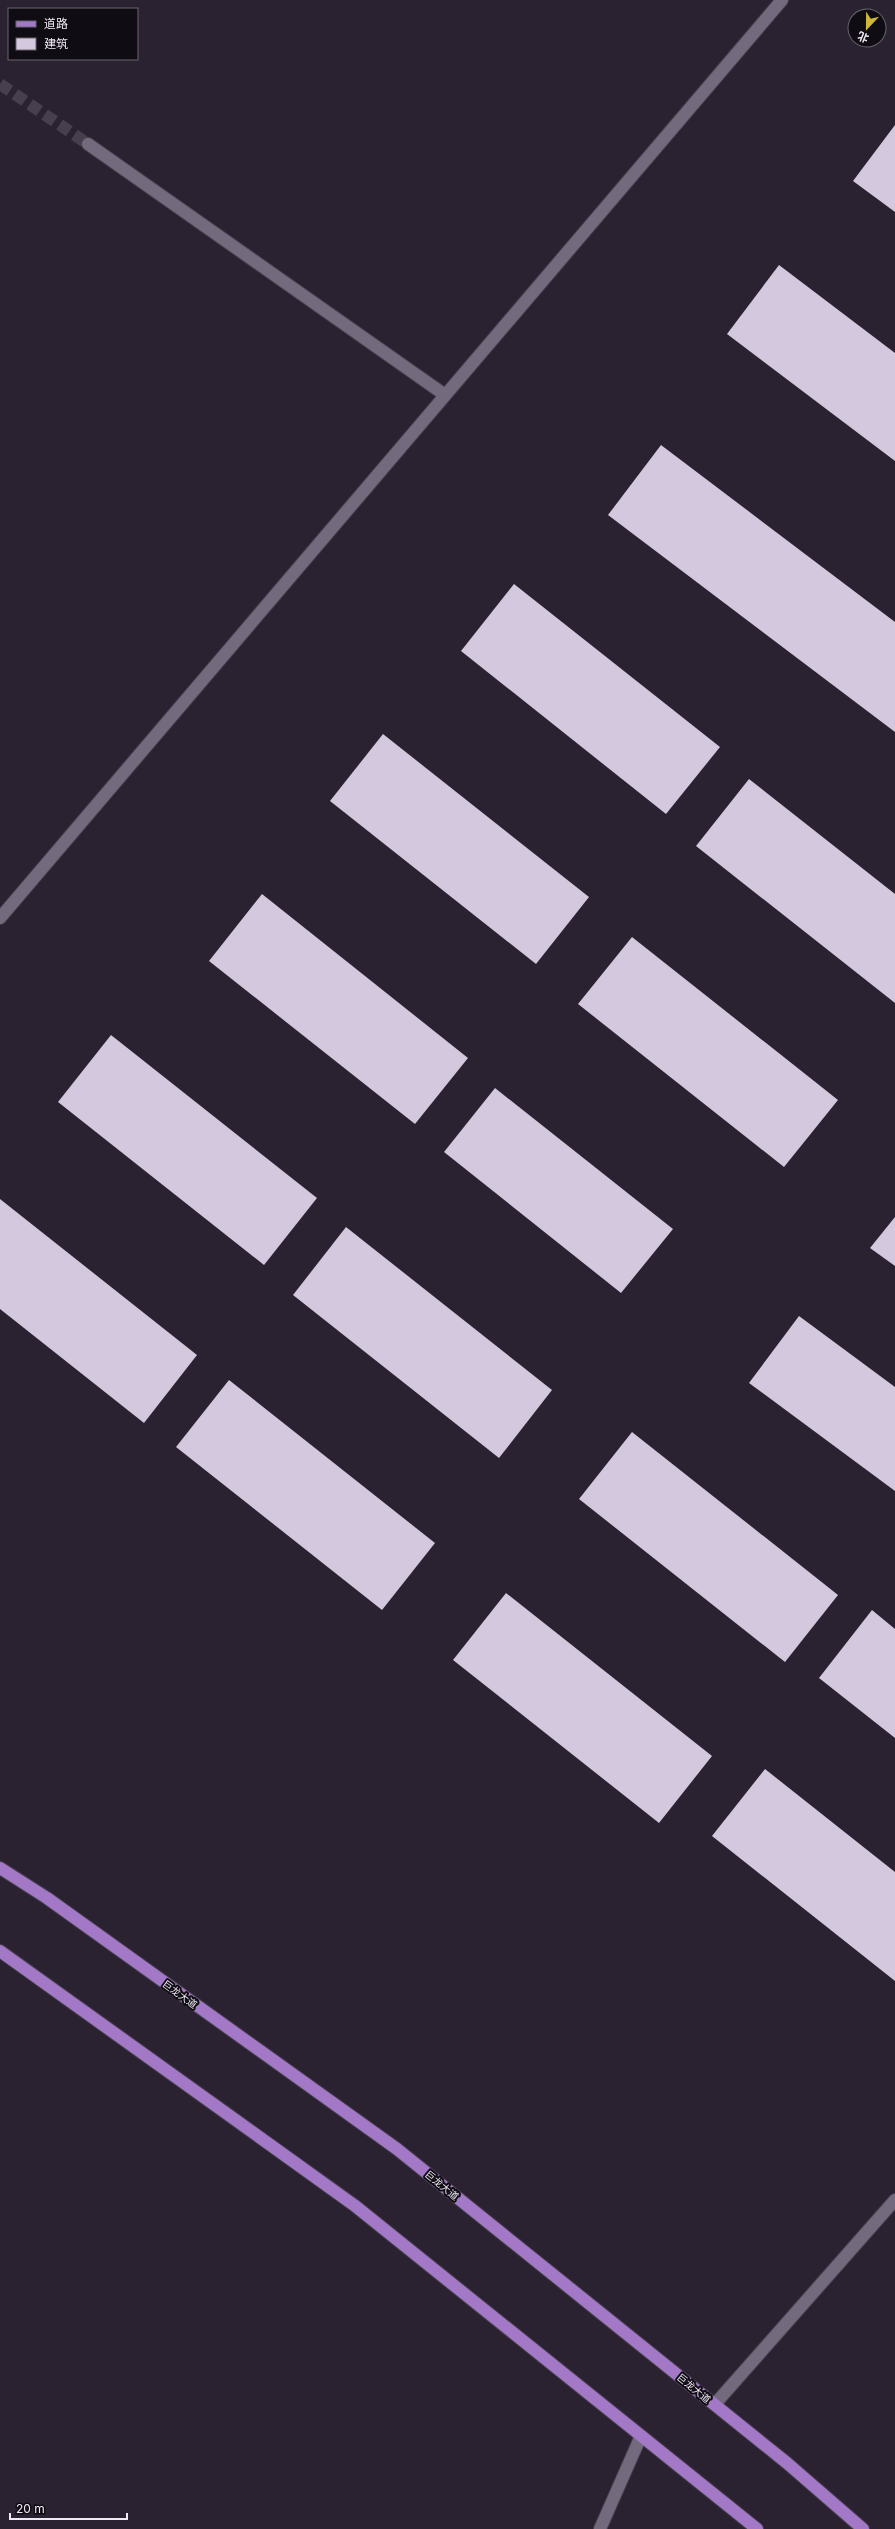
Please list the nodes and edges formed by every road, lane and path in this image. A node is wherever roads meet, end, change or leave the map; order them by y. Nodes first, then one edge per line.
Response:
1 (782, 0) edge
2 (88, 144) tunnel mouth
3 (445, 395) junction
4 (0, 918) edge
5 (0, 1868) edge
6 (0, 1951) edge
7 (895, 2200) edge
8 (715, 2404) junction
9 (641, 2436) junction
10 (600, 2529) edge
11 (757, 2529) edge
12 (863, 2529) edge

1 - 3 street
2 - 3 street
3 - 4 street
5 - 8 main road, 巨龙大道
6 - 9 main road
7 - 8 street
8 - 12 main road, 巨龙大道
9 - 10 street
9 - 11 main road

